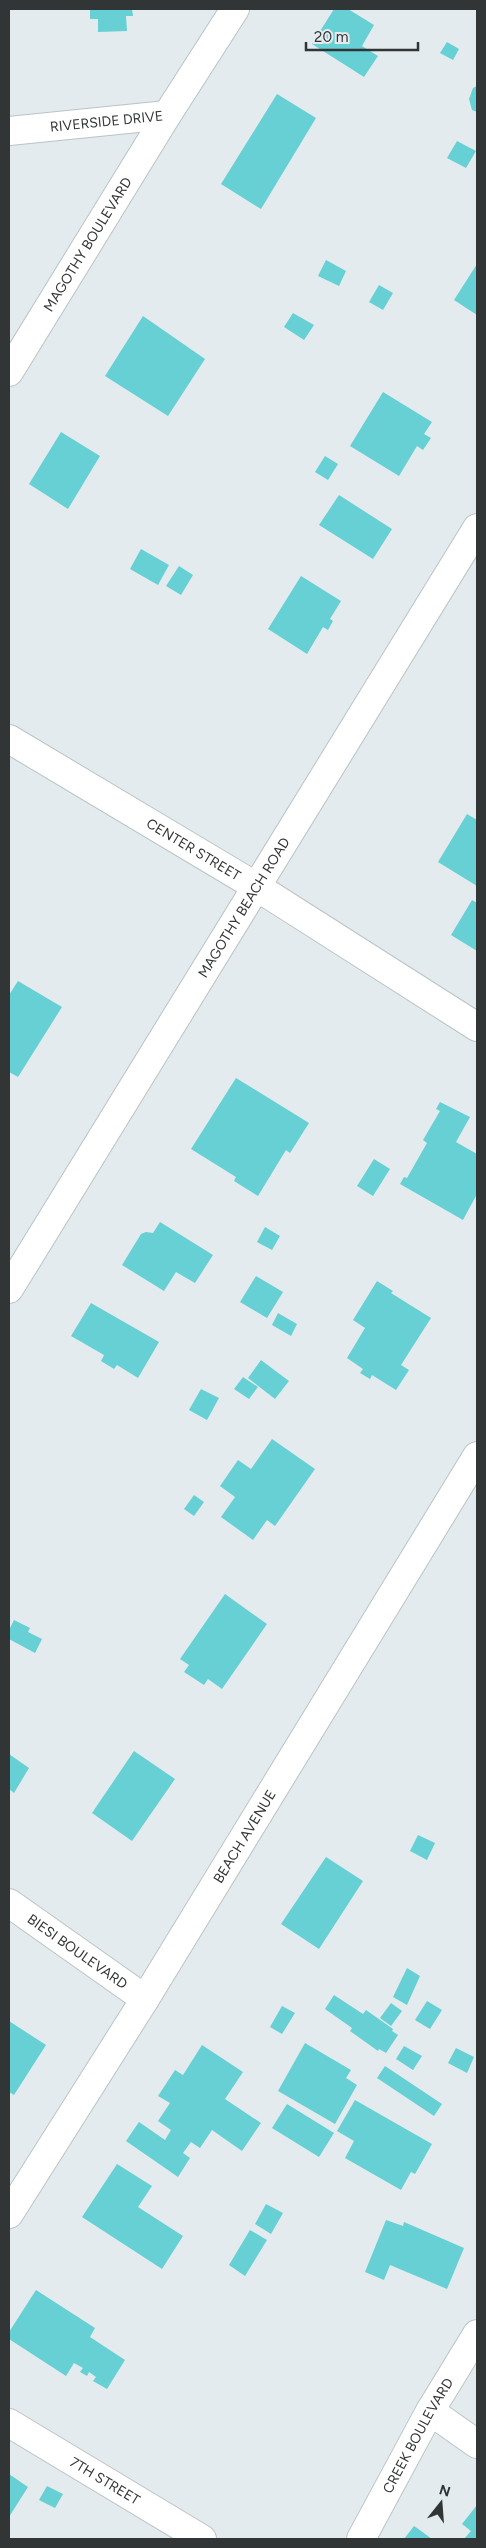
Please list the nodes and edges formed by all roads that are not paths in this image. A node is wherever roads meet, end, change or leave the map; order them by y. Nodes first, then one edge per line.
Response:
1 (235, 9) edge
2 (167, 115) junction
3 (9, 131) edge
4 (9, 372) edge
5 (477, 528) edge
6 (9, 739) edge
7 (257, 888) junction
8 (477, 1027) edge
9 (9, 1289) edge
10 (477, 1456) edge
11 (9, 1903) edge
12 (146, 1999) junction
13 (9, 2214) edge
14 (477, 2334) edge
15 (430, 2411) junction
16 (9, 2423) edge
17 (477, 2444) edge
18 (202, 2539) edge
19 (361, 2539) edge

1 - 2 street, RIVERSIDE DRIVE
2 - 3 street, RIVERSIDE DRIVE
2 - 4 street, MAGOTHY BOULEVARD
5 - 7 street, MAGOTHY BEACH ROAD
6 - 7 street, CENTER STREET
7 - 8 street, CENTER STREET
7 - 9 street, MAGOTHY BEACH ROAD
10 - 12 street, BEACH AVENUE
11 - 12 street, BIESI BOULEVARD
12 - 13 street, BEACH AVENUE
14 - 15 street, CREEK BOULEVARD
15 - 17 street
15 - 19 street, CREEK BOULEVARD
16 - 18 street, 7TH STREET

